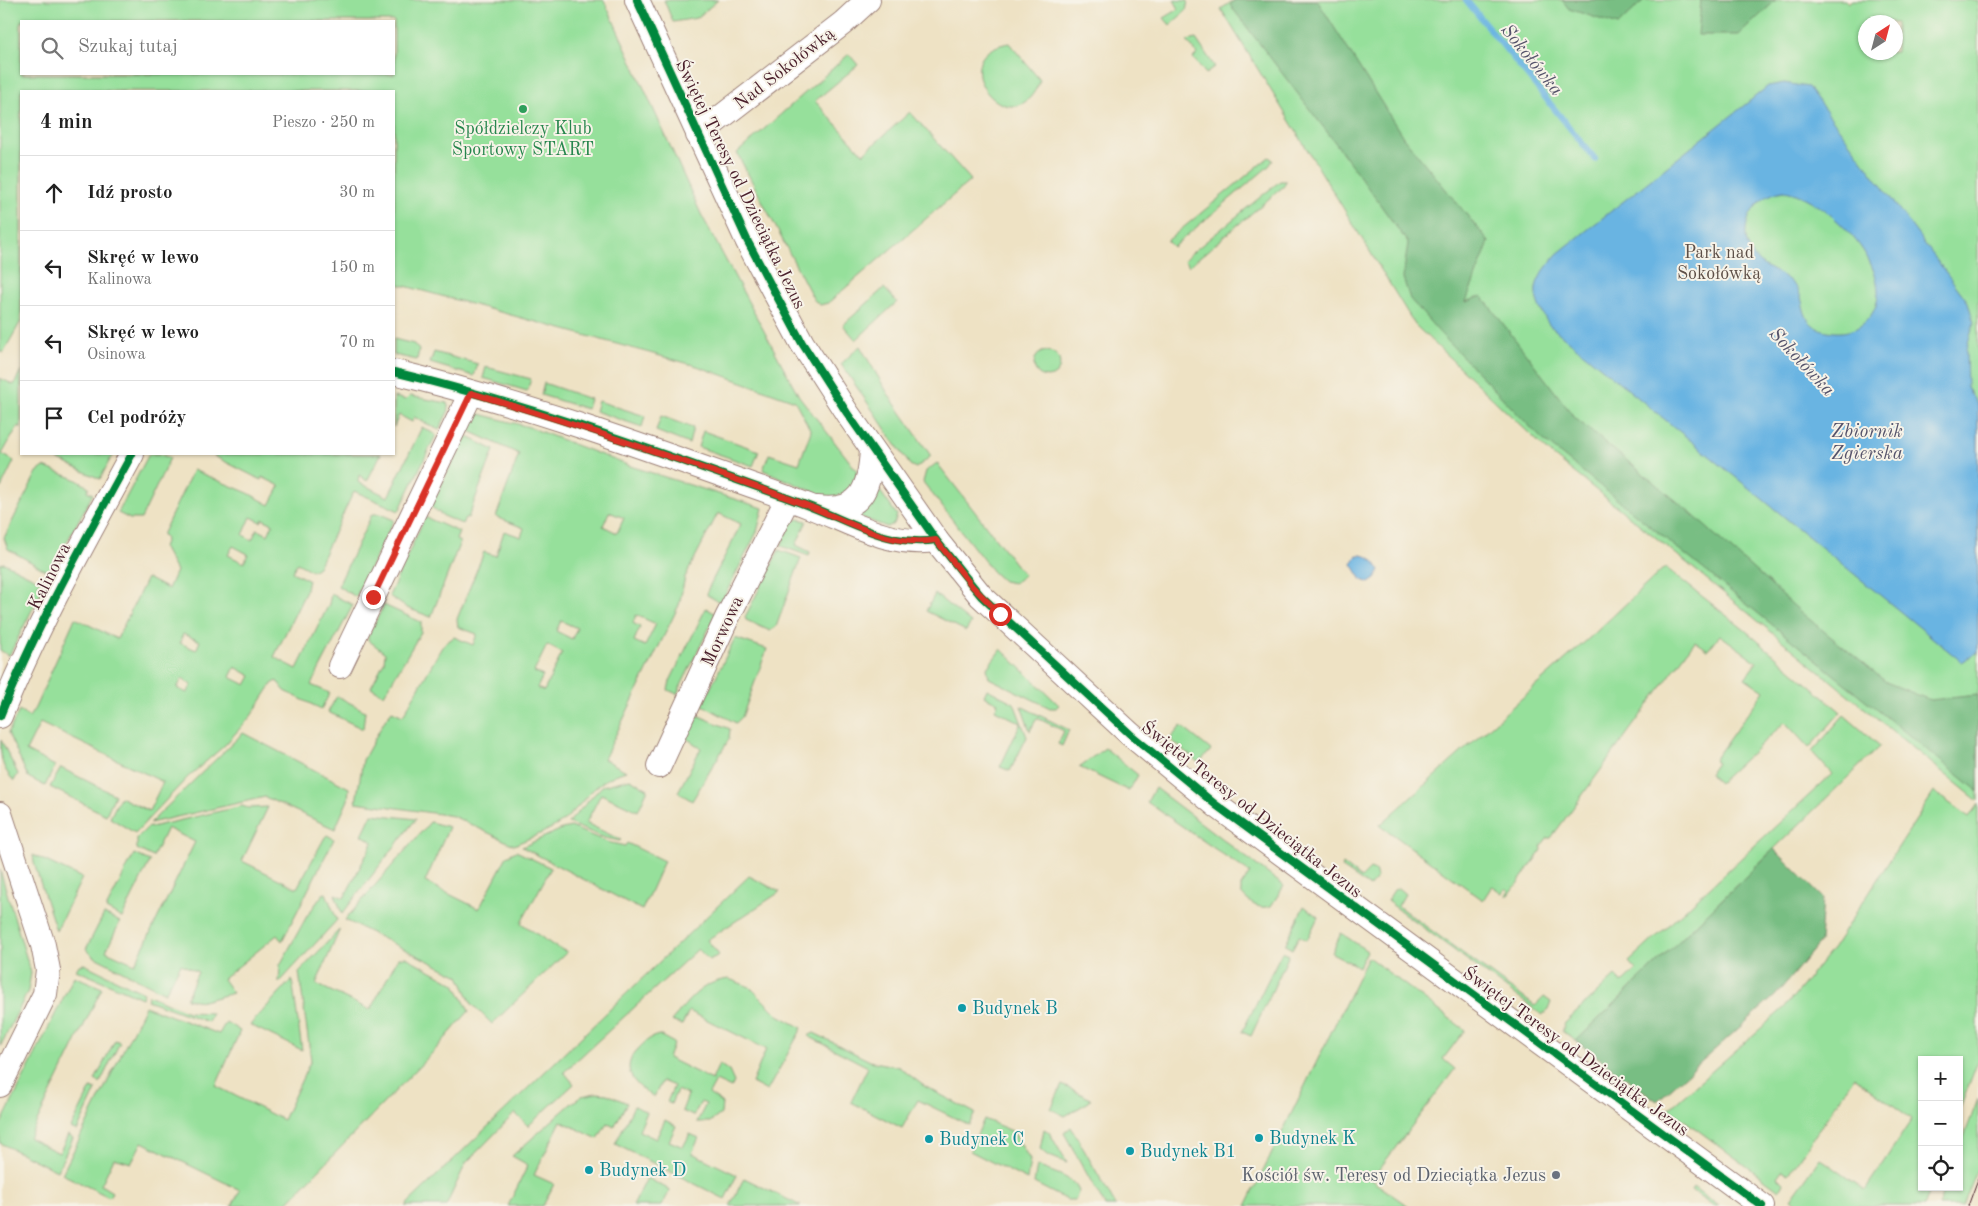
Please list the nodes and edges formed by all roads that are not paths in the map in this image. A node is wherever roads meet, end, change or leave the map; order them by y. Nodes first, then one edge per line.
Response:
1 (637, 0) edge
2 (868, 0) edge
3 (698, 135) junction
4 (395, 372) edge
5 (471, 393) junction
6 (872, 450) junction
7 (131, 455) edge
8 (788, 498) junction
9 (811, 507) junction
10 (936, 540) junction
11 (340, 666) dead end
12 (0, 716) edge
13 (659, 766) dead end
14 (0, 814) edge
15 (0, 1085) edge
16 (1762, 1206) edge

1 - 3 street, Świętej Teresy od Dzieciątka Jezus
2 - 3 street, Nad Sokołówką
3 - 6 street, Świętej Teresy od Dzieciątka Jezus
4 - 5 street
5 - 8 street
5 - 11 street
6 - 9 street
6 - 10 street, Świętej Teresy od Dzieciątka Jezus
7 - 12 street, Kalinowa
8 - 9 street
8 - 13 street, Morwowa
9 - 10 street
10 - 16 street, Świętej Teresy od Dzieciątka Jezus
14 - 15 street

